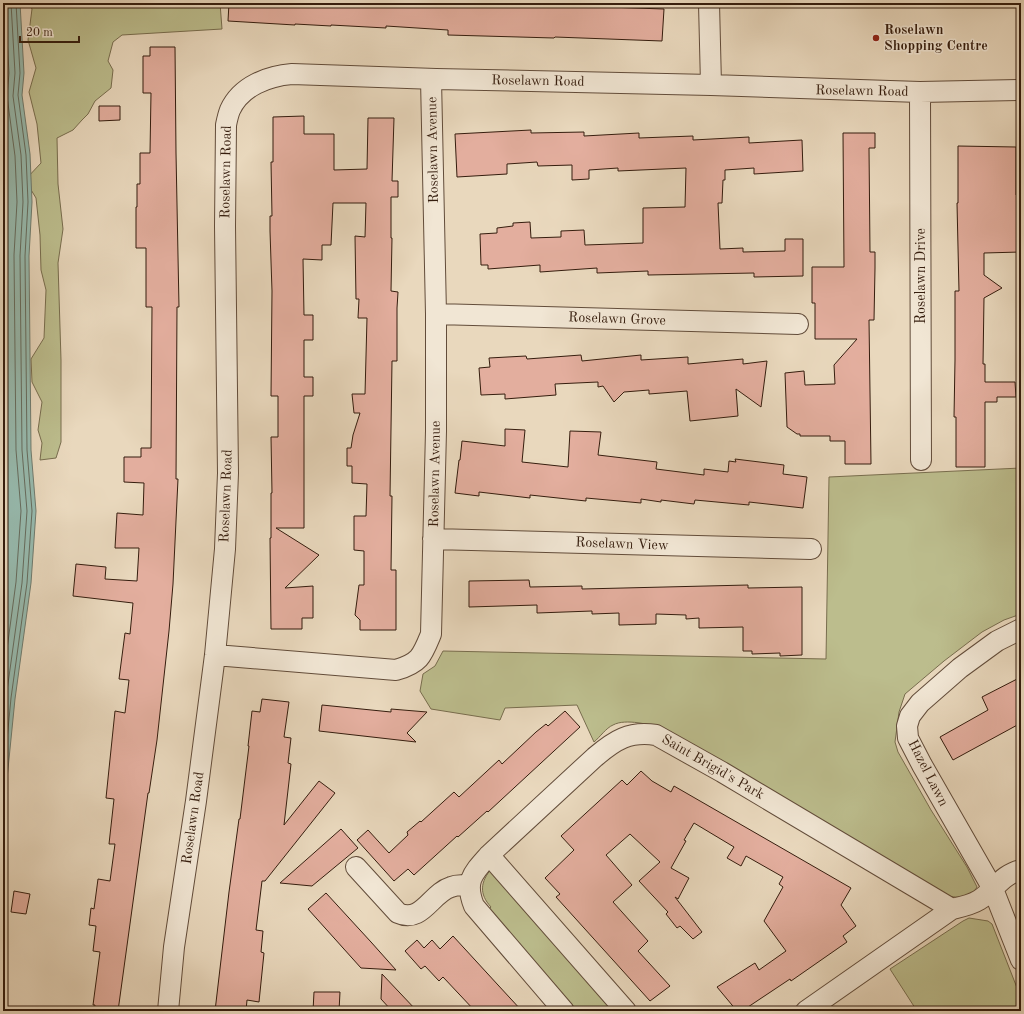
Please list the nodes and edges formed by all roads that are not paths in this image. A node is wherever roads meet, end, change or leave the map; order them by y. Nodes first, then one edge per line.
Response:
1 (709, 3) edge
2 (431, 79) junction
3 (711, 85) junction
4 (1021, 90) edge
5 (920, 92) junction
6 (436, 314) junction
7 (798, 324) dead end
8 (921, 460) dead end
9 (433, 539) junction
10 (811, 550) dead end
11 (1021, 629) edge
12 (215, 655) junction
13 (489, 855) junction
14 (356, 867) dead end
15 (1021, 870) edge
16 (469, 886) junction
17 (993, 889) junction
18 (952, 909) junction
19 (1021, 960) edge
20 (168, 1011) edge
21 (564, 1011) edge
22 (626, 1011) edge
23 (806, 1011) edge

1 - 3 street
2 - 3 street, Roselawn Road
2 - 6 street, Roselawn Avenue
2 - 12 street, Roselawn Road
3 - 5 street, Roselawn Road
4 - 5 street, Roselawn Road
5 - 8 street, Roselawn Drive
6 - 7 street, Roselawn Grove
6 - 9 street, Roselawn Avenue
9 - 10 street, Roselawn View
9 - 12 street, Roselawn Avenue
11 - 17 street, Hazel Lawn
12 - 20 street, Roselawn Road
13 - 16 street, Saint Brigid's Park
13 - 18 street, Saint Brigid's Park
13 - 22 street
14 - 16 street
15 - 17 street
16 - 21 street
17 - 18 street
17 - 19 street, Hazel Lawn
18 - 23 street

